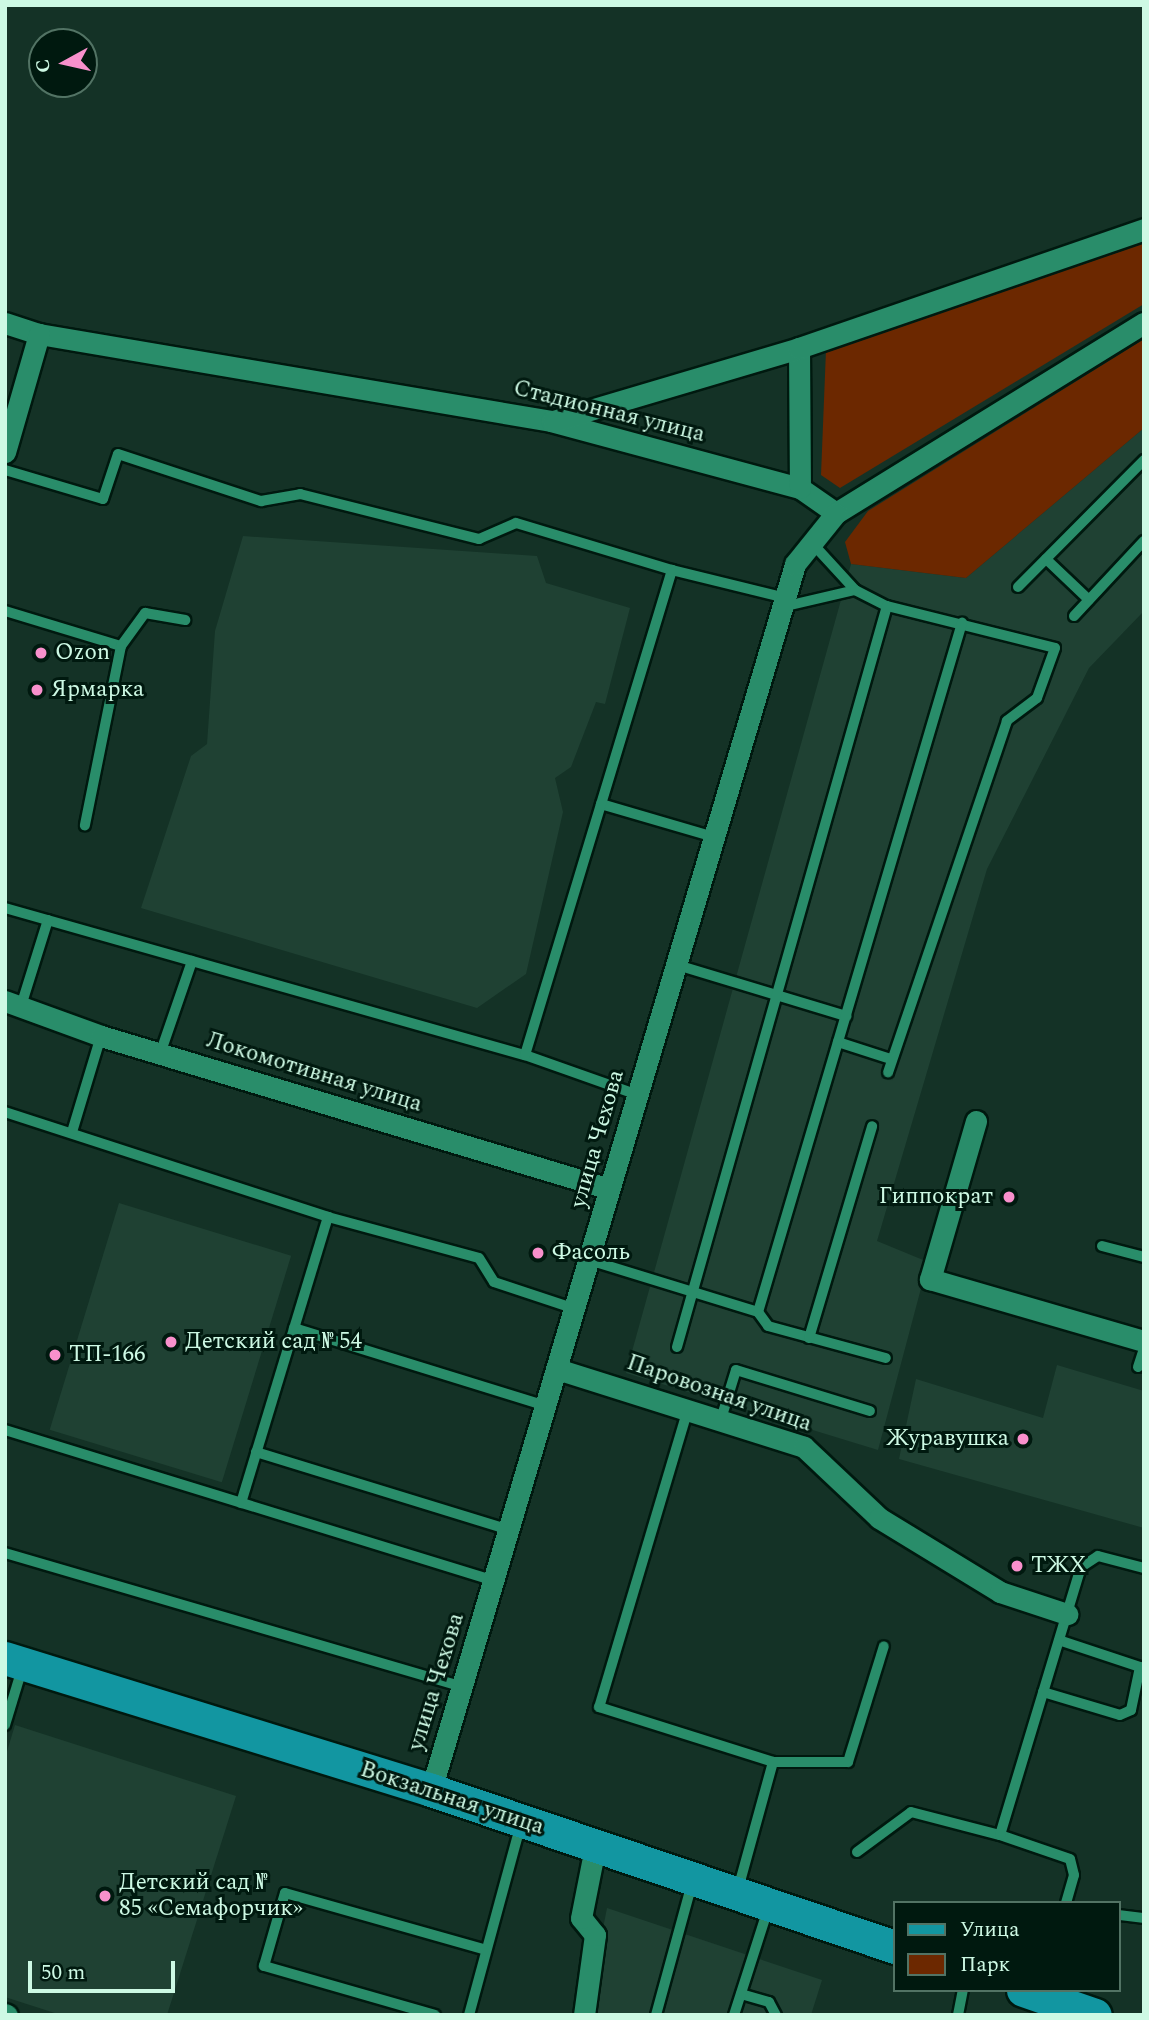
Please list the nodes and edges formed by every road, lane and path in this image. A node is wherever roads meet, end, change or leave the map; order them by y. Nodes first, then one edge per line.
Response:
1 (1144, 229) edge
2 (5, 323) edge
3 (1144, 323) edge
4 (39, 334) junction
5 (799, 348) junction
6 (551, 421) junction
7 (5, 452) edge
8 (1144, 460) edge
9 (5, 471) edge
10 (800, 488) junction
11 (836, 513) junction
12 (1144, 541) edge
13 (812, 543) junction
14 (1046, 559) junction
15 (672, 570) junction
16 (1018, 587) dead end
17 (855, 590) junction
18 (1089, 600) junction
19 (784, 602) junction
20 (887, 606) junction
21 (5, 611) edge
22 (1074, 616) dead end
23 (185, 621) dead end
24 (962, 623) junction
25 (121, 646) junction
26 (601, 804) junction
27 (85, 825) dead end
28 (714, 837) junction
29 (5, 908) edge
30 (48, 920) junction
31 (192, 961) junction
32 (677, 965) junction
33 (776, 995) junction
34 (13, 1003) edge
35 (846, 1016) junction
36 (101, 1036) junction
37 (838, 1042) junction
38 (160, 1054) junction
39 (525, 1055) junction
40 (891, 1059) junction
41 (888, 1072) dead end
42 (638, 1095) junction
43 (5, 1112) edge
44 (976, 1121) dead end
45 (872, 1126) dead end
46 (72, 1132) junction
47 (610, 1189) junction
48 (328, 1217) junction
49 (1102, 1246) dead end
50 (1144, 1257) edge
51 (589, 1260) junction
52 (693, 1292) junction
53 (575, 1309) junction
54 (758, 1312) junction
55 (294, 1328) junction
56 (809, 1338) junction
57 (1144, 1341) edge
58 (677, 1347) dead end
59 (1144, 1348) edge
60 (886, 1358) dead end
61 (1138, 1367) dead end
62 (557, 1369) junction
63 (546, 1406) junction
64 (688, 1409) junction
65 (870, 1411) dead end
66 (720, 1419) junction
67 (5, 1430) edge
68 (256, 1452) junction
69 (241, 1503) junction
70 (510, 1530) junction
71 (5, 1553) edge
72 (1144, 1568) edge
73 (495, 1581) junction
74 (1067, 1614) junction
75 (1059, 1640) junction
76 (884, 1646) dead end
77 (15, 1660) edge
78 (463, 1687) junction
79 (1043, 1692) junction
80 (9, 1704) edge
81 (5, 1725) edge
82 (773, 1762) junction
83 (431, 1790) junction
84 (522, 1822) junction
85 (1000, 1835) junction
86 (595, 1847) junction
87 (857, 1852) dead end
88 (692, 1881) junction
89 (737, 1895) junction
90 (1070, 1901) edge
91 (769, 1906) junction
92 (1121, 1914) edge
93 (1144, 1918) edge
94 (894, 1947) edge
95 (486, 1950) junction
96 (963, 1992) edge
97 (1034, 1992) edge
98 (741, 1994) junction
99 (435, 2015) edge
100 (469, 2015) edge
101 (584, 2015) edge
102 (656, 2015) edge
103 (734, 2015) edge
104 (776, 2015) edge
105 (958, 2015) edge
106 (1095, 2015) edge

1 - 5 street
2 - 4 street, Стадионная улица
3 - 11 street
4 - 6 street, Стадионная улица
4 - 7 street
5 - 6 street
5 - 10 street
6 - 10 street, Стадионная улица
8 - 14 lane
9 - 15 lane
10 - 11 street, Стадионная улица
11 - 13 street, улица Чехова
12 - 18 lane
13 - 17 lane
13 - 19 street, улица Чехова
14 - 16 lane
14 - 18 lane
15 - 19 lane
15 - 26 lane
17 - 19 lane
17 - 20 lane
18 - 22 lane
19 - 28 street, улица Чехова
20 - 24 lane
20 - 33 lane
21 - 25 lane
23 - 25 lane
24 - 35 lane
24 - 40 lane
25 - 27 lane
26 - 28 lane
26 - 39 lane
28 - 32 street, улица Чехова
29 - 30 lane
30 - 31 lane
30 - 34 lane
31 - 38 lane
31 - 39 lane
32 - 33 lane
32 - 42 street, улица Чехова
33 - 35 lane
33 - 52 lane
34 - 36 street, Локомотивная улица
35 - 37 lane
36 - 38 street, Локомотивная улица
36 - 46 lane
37 - 40 lane
37 - 54 lane
38 - 47 street, Локомотивная улица
39 - 42 lane
40 - 41 lane
42 - 47 street, улица Чехова
43 - 46 lane
44 - 57 street
45 - 56 lane
46 - 48 lane
47 - 51 street, улица Чехова
48 - 53 lane
48 - 55 lane
49 - 50 lane
51 - 52 lane
51 - 53 street, улица Чехова
52 - 54 lane
52 - 58 lane
53 - 62 street, улица Чехова
54 - 56 lane
55 - 63 lane
55 - 68 lane
56 - 60 lane
59 - 61 lane
62 - 63 street, улица Чехова
62 - 64 street, Паровозная улица
63 - 70 street, улица Чехова
64 - 66 street, Паровозная улица
64 - 82 lane
65 - 66 lane
66 - 74 street, Паровозная улица
67 - 69 lane
68 - 69 lane
68 - 70 lane
69 - 73 lane
70 - 73 street, улица Чехова
71 - 78 lane
72 - 74 lane
73 - 78 street, улица Чехова
74 - 75 lane
75 - 79 lane
75 - 79 lane
76 - 82 lane
77 - 80 lane
77 - 83 main road, Вокзальная улица
78 - 83 street, улица Чехова
79 - 85 lane
80 - 81 lane
82 - 89 lane
83 - 84 main road, Вокзальная улица
84 - 86 main road, Вокзальная улица
84 - 95 lane
85 - 87 lane
85 - 90 lane
86 - 88 main road, Вокзальная улица
86 - 101 street
88 - 89 main road, Вокзальная улица
88 - 102 lane
89 - 91 main road, Вокзальная улица
91 - 94 main road, Вокзальная улица
91 - 98 lane
92 - 93 lane
95 - 99 lane
95 - 100 lane
96 - 105 lane
97 - 106 main road
98 - 103 lane
98 - 104 lane

